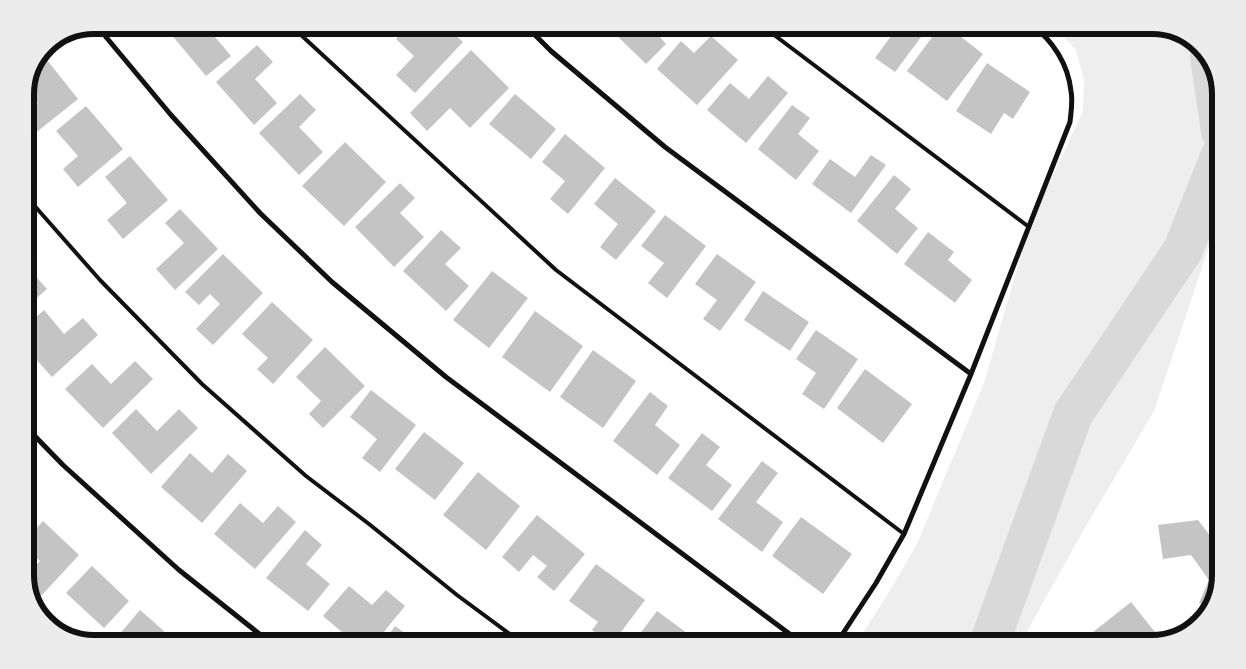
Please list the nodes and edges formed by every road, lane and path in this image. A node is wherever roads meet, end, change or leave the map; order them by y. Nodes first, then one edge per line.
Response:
1 (103, 34) edge
2 (300, 34) edge
3 (534, 34) edge
4 (773, 34) edge
5 (1044, 34) edge
6 (34, 205) edge
7 (1029, 227) junction
8 (971, 374) junction
9 (34, 435) edge
10 (904, 534) junction
11 (261, 635) edge
12 (511, 635) edge
13 (791, 635) edge
14 (842, 635) edge

1 - 13 street
2 - 10 lane
3 - 8 street
4 - 7 lane
5 - 7 street
6 - 12 lane
7 - 8 street
8 - 10 street
9 - 11 street
10 - 14 street

